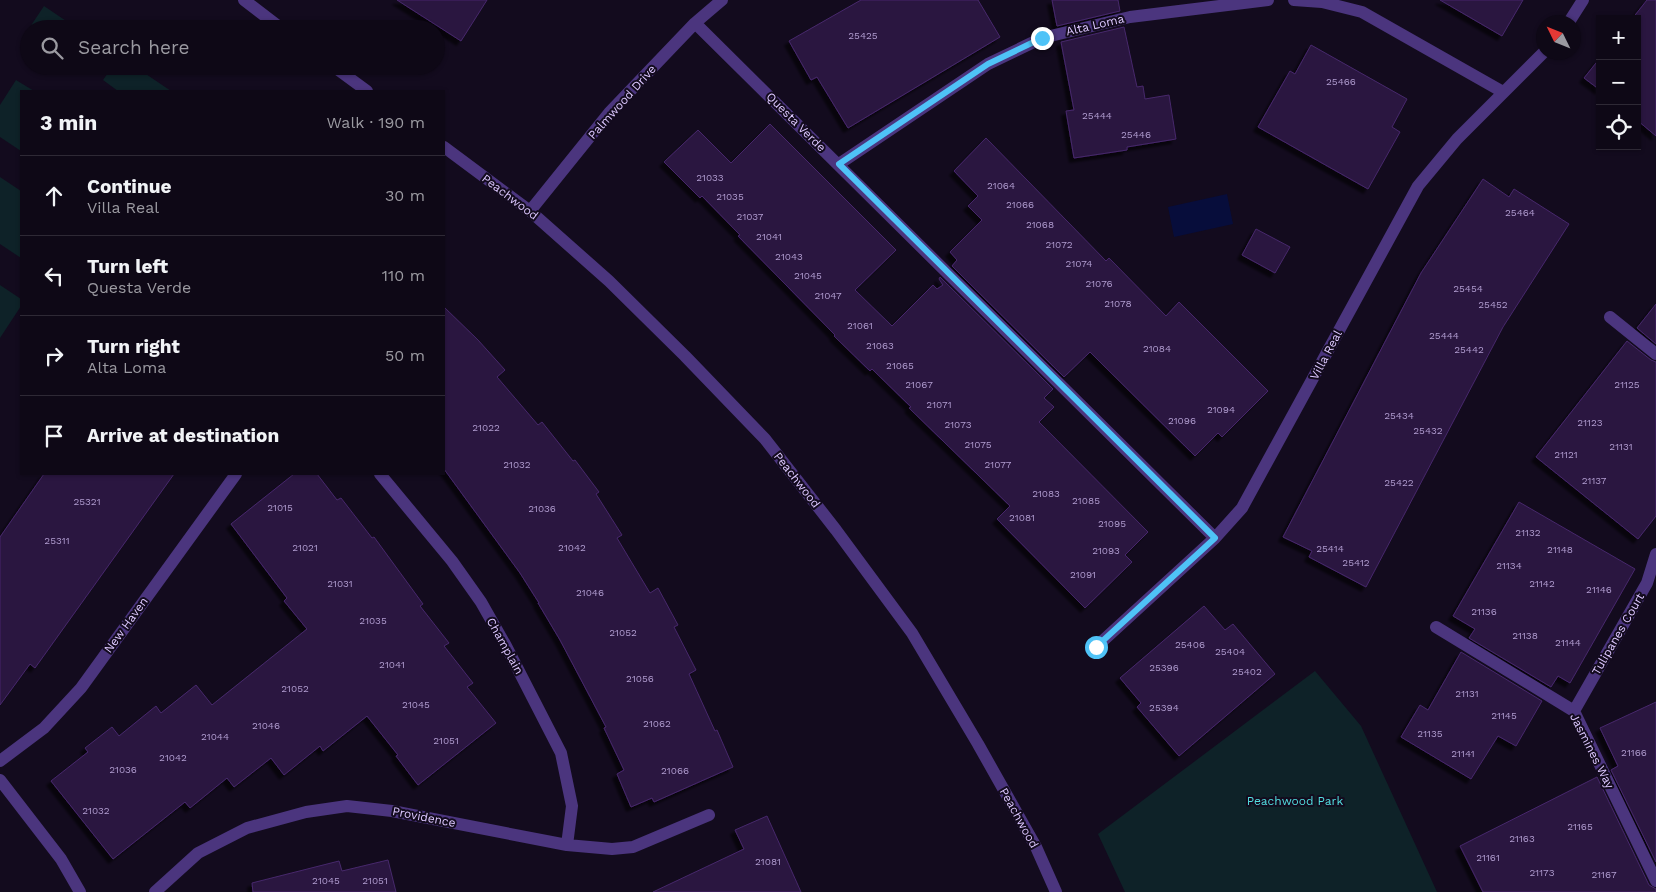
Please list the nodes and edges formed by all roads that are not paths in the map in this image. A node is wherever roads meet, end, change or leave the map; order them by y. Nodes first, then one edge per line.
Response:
1 (244, 0) edge
2 (722, 0) edge
3 (1268, 0) edge
4 (1294, 0) edge
5 (1583, 0) edge
6 (1573, 15) edge
7 (270, 20) edge
8 (695, 22) junction
9 (1536, 60) edge
10 (346, 75) edge
11 (367, 90) edge
12 (1503, 92) junction
13 (445, 148) edge
14 (839, 164) junction
15 (530, 211) junction
16 (1610, 317) dead end
17 (1656, 354) edge
18 (235, 475) edge
19 (381, 475) edge
20 (1215, 538) junction
21 (1656, 554) edge
22 (1436, 627) dead end
23 (1096, 647) dead end
24 (1574, 711) junction
25 (0, 761) edge
26 (0, 780) edge
27 (708, 816) dead end
28 (567, 845) junction
29 (1655, 875) edge
30 (80, 892) edge
31 (155, 892) edge
32 (1056, 892) edge

1 - 7 street
2 - 8 street, Palmwood Drive
3 - 14 street, Alta Loma
4 - 12 street
5 - 6 street
8 - 14 street, Questa Verde
8 - 15 street, Palmwood Drive
9 - 12 street, Villa Real
10 - 11 street
12 - 20 street, Villa Real
13 - 15 street, Peachwood
14 - 20 street, Questa Verde
15 - 32 street, Peachwood
16 - 17 street
18 - 25 street, New Haven
19 - 28 street, Champlain
20 - 23 street, Villa Real
21 - 24 street, Tulipanes Court
22 - 24 street, Jasmines Way
24 - 29 street, Jasmines Way
26 - 30 street
27 - 28 street, Providence
28 - 31 street, Providence

